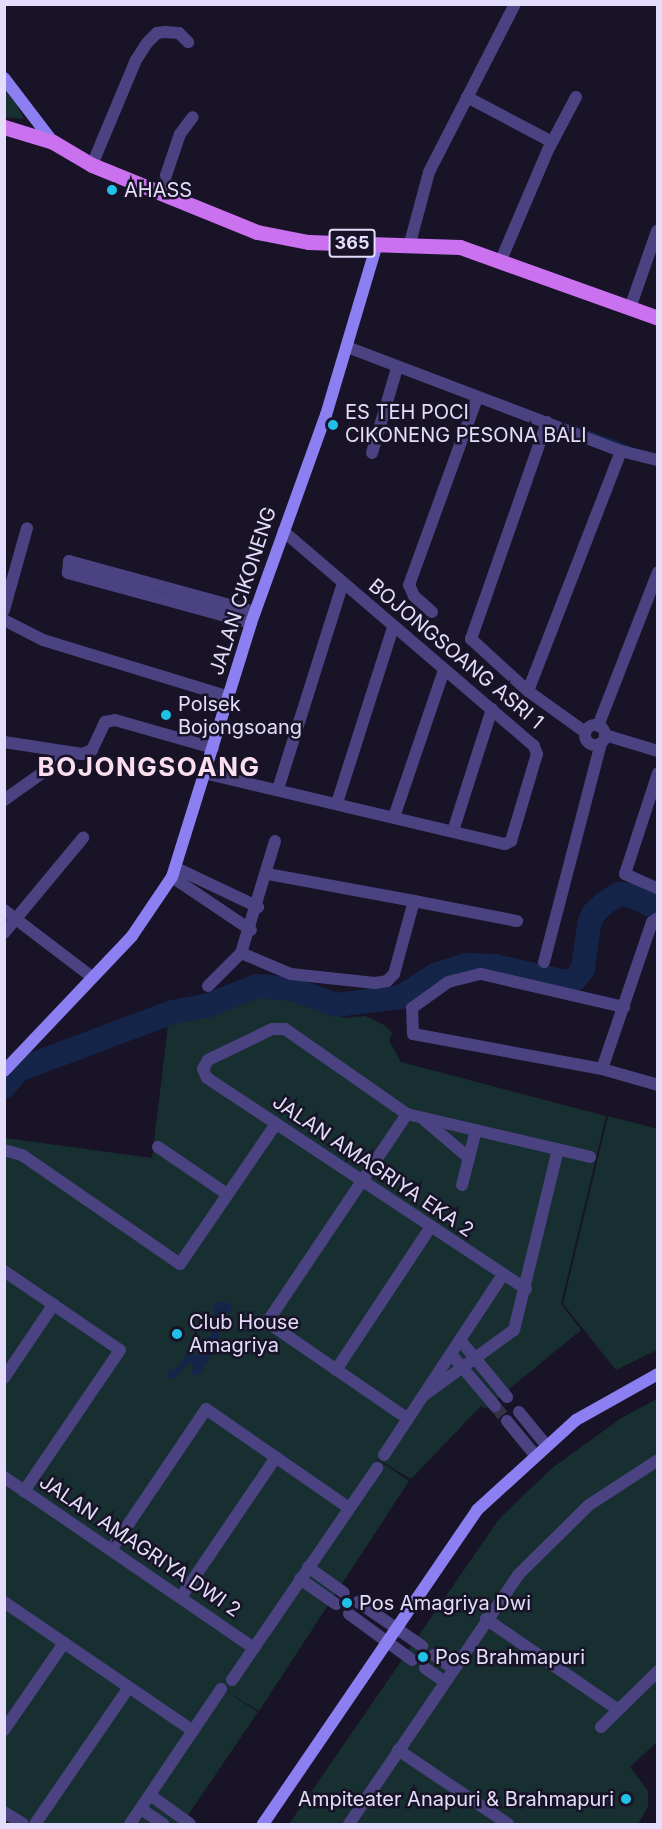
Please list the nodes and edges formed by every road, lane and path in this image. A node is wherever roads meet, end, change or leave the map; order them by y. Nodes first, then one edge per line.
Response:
1 (515, 4) edge
2 (188, 42) dead end
3 (4, 78) edge
4 (467, 97) junction
5 (576, 97) dead end
6 (193, 117) dead end
7 (4, 127) edge
8 (53, 142) junction
9 (552, 142) junction
10 (92, 165) junction
11 (160, 193) junction
12 (657, 231) edge
13 (410, 243) junction
14 (377, 244) junction
15 (501, 260) junction
16 (630, 308) junction
17 (657, 318) edge
18 (347, 347) junction
19 (397, 368) junction
20 (477, 398) junction
21 (547, 422) junction
22 (621, 451) junction
23 (372, 453) dead end
24 (657, 460) edge
25 (27, 528) dead end
26 (283, 531) junction
27 (657, 572) edge
28 (343, 583) junction
29 (4, 610) edge
30 (432, 612) dead end
31 (253, 617) junction
32 (4, 620) edge
33 (393, 627) junction
34 (444, 670) junction
35 (528, 691) junction
36 (229, 697) junction
37 (492, 709) junction
38 (585, 732) junction
39 (602, 735) junction
40 (4, 742) edge
41 (213, 748) junction
42 (657, 751) edge
43 (69, 754) junction
44 (204, 773) junction
45 (657, 773) edge
46 (278, 789) junction
47 (4, 800) edge
48 (337, 803) junction
49 (394, 817) junction
50 (453, 831) junction
51 (83, 838) dead end
52 (275, 841) dead end
53 (174, 873) junction
54 (268, 874) junction
55 (657, 890) edge
56 (414, 901) junction
57 (258, 907) junction
58 (4, 910) edge
59 (657, 918) edge
60 (16, 919) junction
61 (517, 921) dead end
62 (251, 930) junction
63 (4, 933) edge
64 (241, 953) junction
65 (544, 962) dead end
66 (92, 977) junction
67 (208, 986) dead end
68 (624, 1007) junction
69 (602, 1068) junction
70 (4, 1071) edge
71 (657, 1085) edge
72 (407, 1114) junction
73 (421, 1117) junction
74 (276, 1124) junction
75 (476, 1130) junction
76 (158, 1148) dead end
77 (558, 1149) junction
78 (4, 1150) edge
79 (590, 1157) dead end
80 (469, 1158) junction
81 (363, 1182) junction
82 (462, 1185) dead end
83 (228, 1194) junction
84 (430, 1228) junction
85 (4, 1271) edge
86 (502, 1276) junction
87 (526, 1289) junction
88 (54, 1304) junction
89 (460, 1340) junction
90 (451, 1354) junction
91 (476, 1357) junction
92 (462, 1366) junction
93 (336, 1370) junction
94 (657, 1374) edge
95 (5, 1376) edge
96 (423, 1396) junction
97 (507, 1397) tunnel mouth
98 (495, 1406) tunnel mouth
99 (519, 1412) tunnel mouth
100 (408, 1419) junction
101 (507, 1421) tunnel mouth
102 (546, 1445) junction
103 (384, 1455) dead end
104 (535, 1455) junction
105 (276, 1457) junction
106 (657, 1460) edge
107 (377, 1468) dead end
108 (4, 1477) edge
109 (24, 1491) junction
110 (349, 1508) junction
111 (111, 1550) junction
112 (308, 1567) junction
113 (300, 1579) junction
114 (345, 1593) dead end
115 (181, 1597) junction
116 (4, 1602) edge
117 (358, 1602) dead end
118 (336, 1604) dead end
119 (349, 1614) dead end
120 (486, 1620) junction
121 (397, 1629) junction
122 (64, 1643) junction
123 (387, 1643) junction
124 (422, 1646) dead end
125 (254, 1648) junction
126 (434, 1655) dead end
127 (412, 1660) dead end
128 (425, 1668) dead end
129 (454, 1669) junction
130 (657, 1671) edge
131 (232, 1680) dead end
132 (446, 1683) junction
133 (129, 1687) junction
134 (221, 1689) dead end
135 (617, 1709) junction
136 (601, 1727) dead end
137 (4, 1730) edge
138 (193, 1731) junction
139 (398, 1750) junction
140 (150, 1795) junction
141 (141, 1809) junction
142 (4, 1812) edge
143 (23, 1824) edge
144 (35, 1824) edge
145 (130, 1824) edge
146 (163, 1824) edge
147 (190, 1824) edge
148 (263, 1824) edge
149 (349, 1824) edge
150 (508, 1824) edge

1 - 4 street
2 - 10 street
3 - 8 street
4 - 9 street
4 - 13 street
5 - 9 street
6 - 11 street
7 - 8 main road, 365
8 - 10 main road, 365
9 - 15 street
10 - 11 main road, 365
11 - 14 main road, 365
12 - 16 street
13 - 14 main road, 365
13 - 15 main road, 365
14 - 18 street, JALAN CIKONENG
15 - 16 main road, 365
16 - 17 main road, 365
18 - 19 street
18 - 26 street, JALAN CIKONENG
19 - 20 street
19 - 23 street
20 - 21 street
20 - 30 street
21 - 22 street
21 - 35 street
22 - 24 street
22 - 35 street
25 - 29 street
26 - 28 street, BOJONGSOANG ASRI 1
26 - 31 street, JALAN CIKONENG
27 - 39 street
28 - 33 street, BOJONGSOANG ASRI 1
28 - 46 street
31 - 31 street
31 - 36 street, JALAN CIKONENG
32 - 36 street
33 - 34 street, BOJONGSOANG ASRI 1
33 - 48 street
34 - 37 street, BOJONGSOANG ASRI 1
34 - 49 street
35 - 38 street
36 - 41 street, JALAN CIKONENG
37 - 50 street
37 - 50 street, BOJONGSOANG ASRI 1
38 - 39 street
38 - 39 street
39 - 42 street
39 - 65 street
40 - 43 street
41 - 43 street
41 - 44 street, JALAN CIKONENG
43 - 47 street
44 - 46 street, BOJONGSOANG ASRI 1
44 - 53 street, JALAN CIKONENG
45 - 55 street
46 - 48 street, BOJONGSOANG ASRI 1
48 - 49 street, BOJONGSOANG ASRI 1
49 - 50 street, BOJONGSOANG ASRI 1
51 - 60 street
52 - 54 street
53 - 57 street
53 - 62 street
53 - 66 street, JALAN CIKONENG
54 - 56 street
54 - 57 street
56 - 61 street
56 - 64 street
57 - 62 street
58 - 60 street
59 - 68 street
60 - 63 street
60 - 66 street
62 - 64 street
64 - 67 street
66 - 70 street, JALAN CIKONENG
68 - 69 street
68 - 69 street
69 - 71 street
72 - 73 street
72 - 74 street, JALAN AMAGRIYA EKA 2
72 - 81 street
73 - 75 street
73 - 80 street
74 - 81 street, JALAN AMAGRIYA EKA 2
74 - 83 street
75 - 77 street
75 - 80 street
76 - 83 street
77 - 79 street
77 - 87 street
78 - 83 street
80 - 82 street
81 - 84 street, JALAN AMAGRIYA EKA 2
81 - 93 street
84 - 86 street, JALAN AMAGRIYA EKA 2
84 - 93 street
85 - 88 street
86 - 87 street, JALAN AMAGRIYA EKA 2
86 - 89 street
87 - 91 street
88 - 95 street
88 - 109 street
89 - 90 street
89 - 91 street
90 - 92 street
90 - 96 street
91 - 92 street
91 - 97 street
92 - 96 street
92 - 98 street
93 - 100 street
94 - 102 street
96 - 100 street
99 - 102 street
100 - 103 street
101 - 104 street
102 - 104 street
104 - 121 street
105 - 110 street
105 - 111 street
105 - 115 street
106 - 120 street
107 - 110 street
108 - 109 street, JALAN AMAGRIYA DWI 2
109 - 111 street, JALAN AMAGRIYA DWI 2
110 - 112 street
111 - 115 street, JALAN AMAGRIYA DWI 2
112 - 113 street
112 - 114 street
113 - 118 street
113 - 125 street
115 - 125 street, JALAN AMAGRIYA DWI 2
116 - 122 street
117 - 121 street
119 - 123 street
120 - 129 street
120 - 135 street
121 - 123 street
121 - 124 street
122 - 133 street
122 - 137 street
123 - 127 street
123 - 148 street
125 - 131 street
126 - 129 street
128 - 132 street
129 - 132 street
130 - 135 street
132 - 139 street
133 - 138 street
133 - 144 street
134 - 138 street
135 - 136 street
138 - 140 street
139 - 149 street
139 - 150 street
140 - 141 street
140 - 147 street
141 - 145 street
141 - 146 street
142 - 143 street

